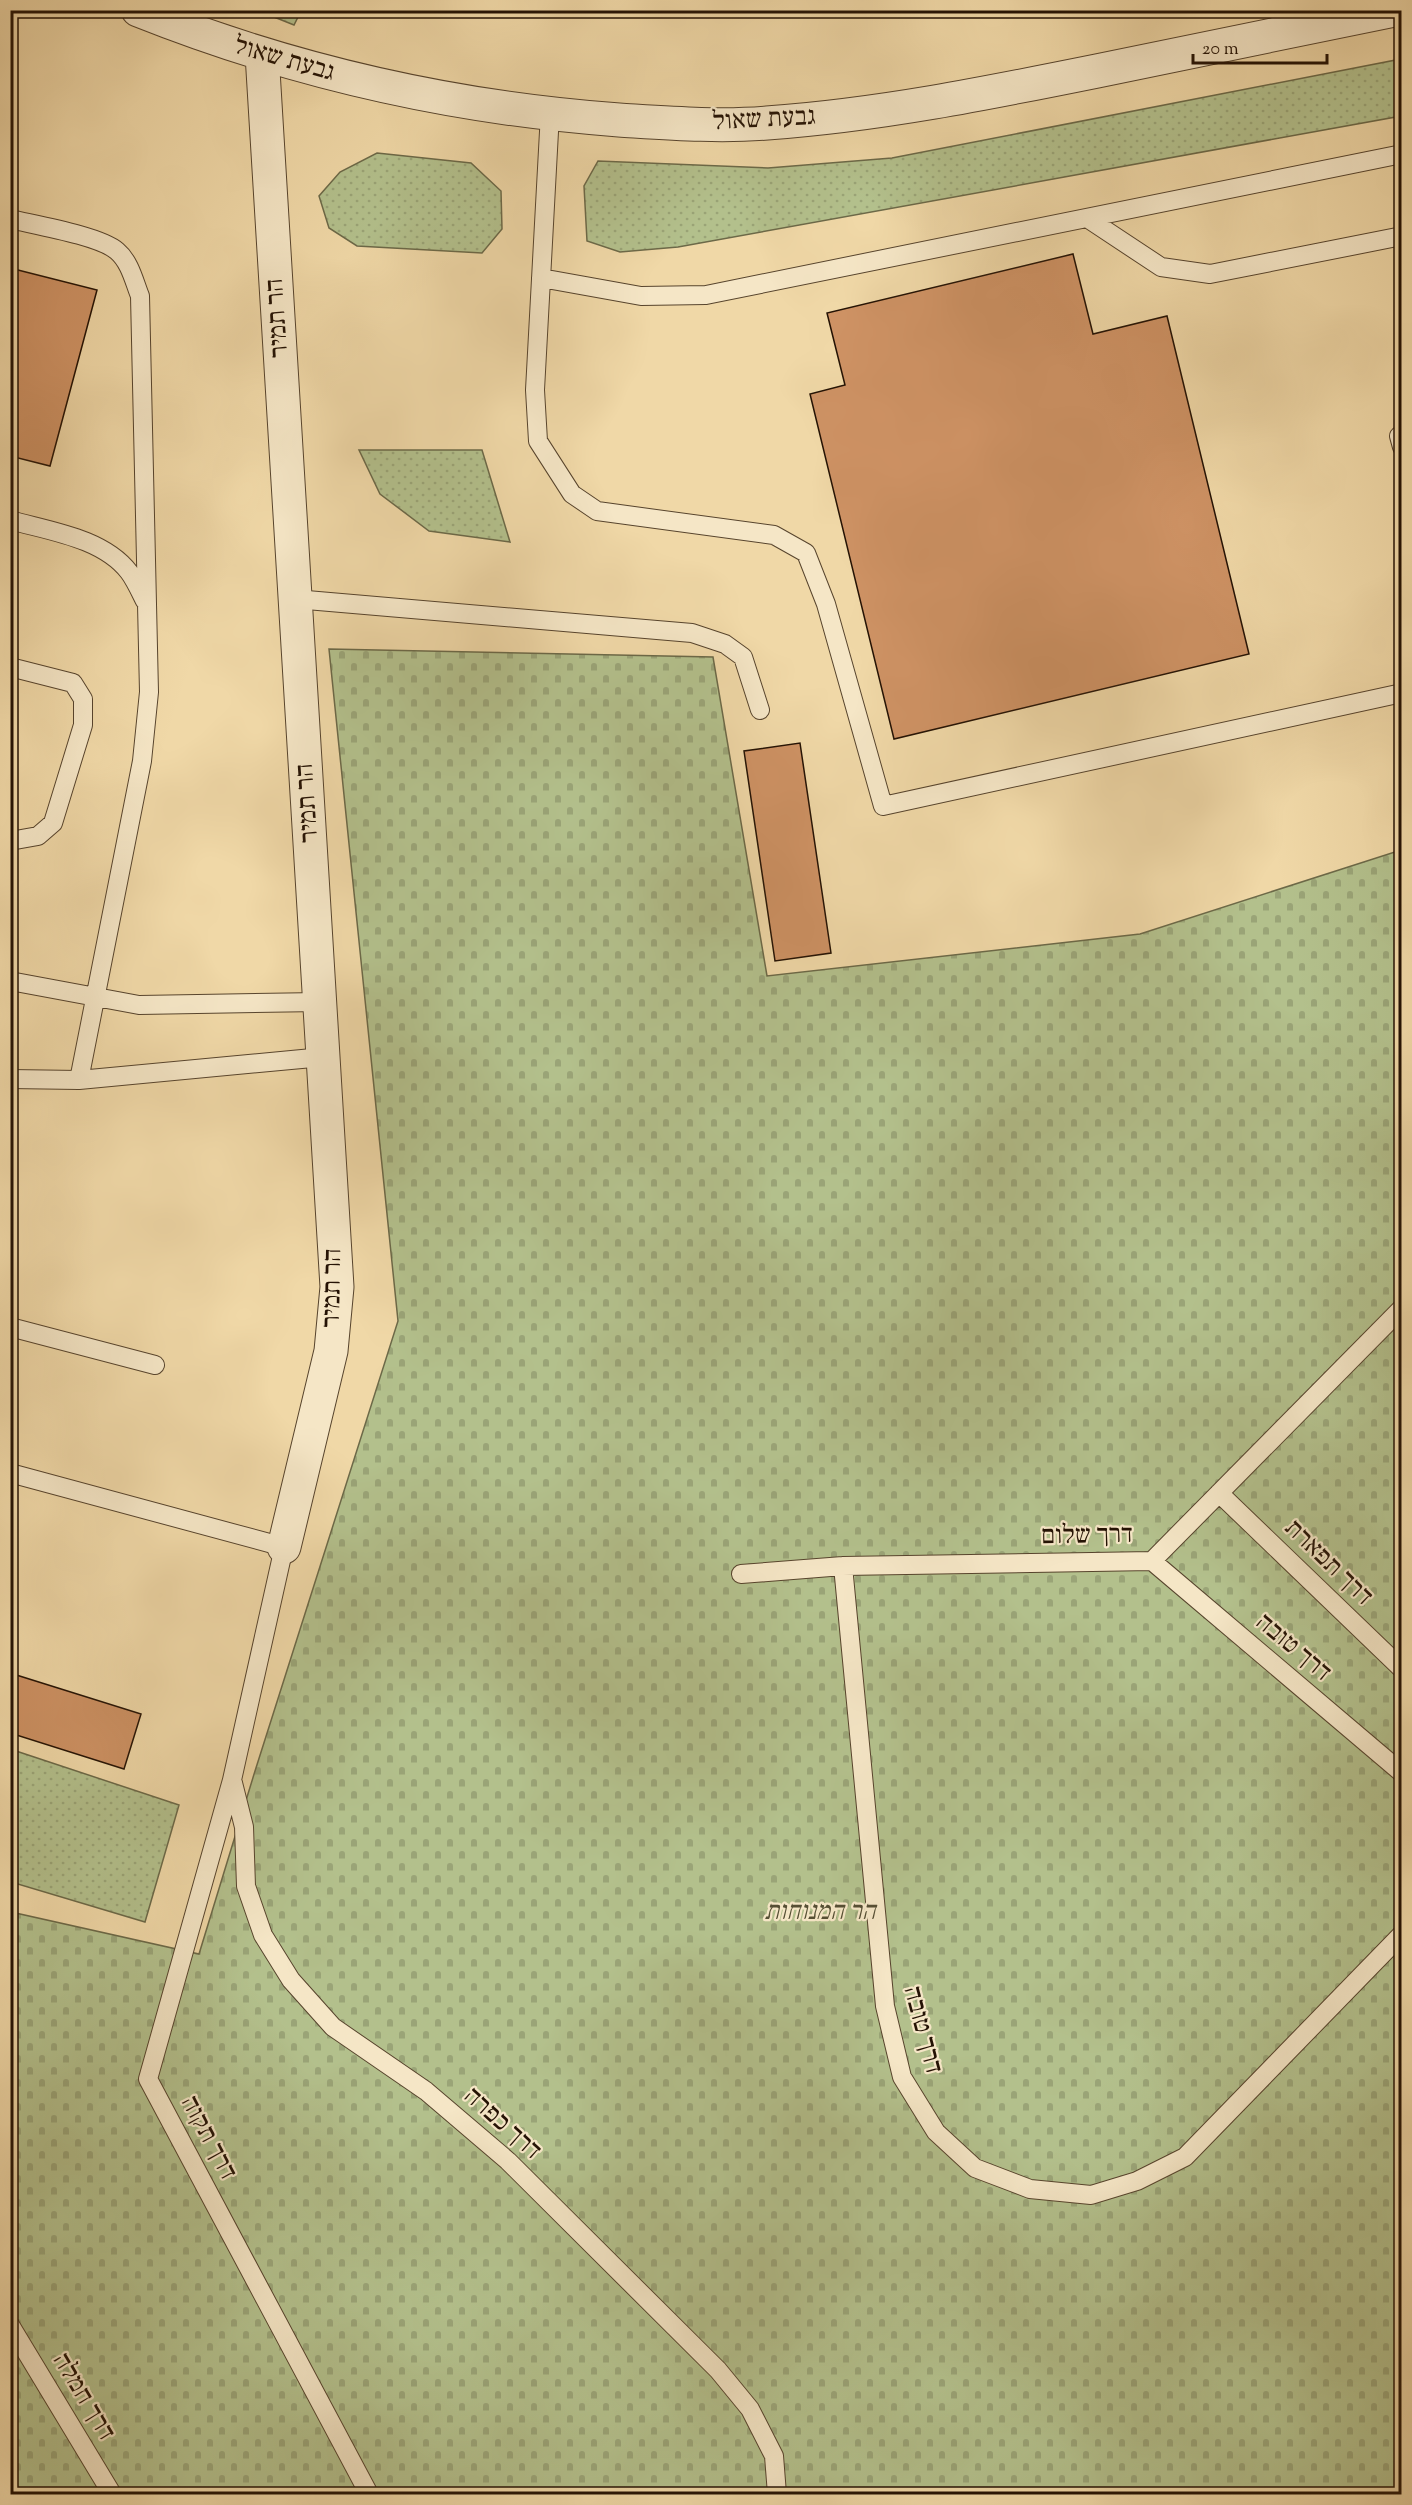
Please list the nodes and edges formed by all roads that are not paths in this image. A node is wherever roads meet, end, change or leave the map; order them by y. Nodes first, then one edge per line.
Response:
1 (138, 10) edge
2 (1394, 10) edge
3 (262, 54) junction
4 (550, 113) junction
5 (1401, 154) edge
6 (1087, 218) junction
7 (10, 219) edge
8 (1401, 236) edge
9 (541, 278) junction
10 (10, 520) edge
11 (295, 599) junction
12 (147, 605) junction
13 (10, 667) edge
14 (1401, 693) edge
15 (760, 710) dead end
16 (10, 841) edge
17 (10, 981) edge
18 (96, 998) junction
19 (320, 1002) junction
20 (323, 1057) junction
21 (10, 1079) edge
22 (79, 1080) junction
23 (1401, 1308) edge
24 (10, 1326) edge
25 (155, 1365) dead end
26 (10, 1473) edge
27 (1219, 1493) junction
28 (284, 1547) junction
29 (1152, 1561) junction
30 (843, 1566) junction
31 (741, 1575) dead end
32 (1401, 1669) edge
33 (1401, 1773) edge
34 (232, 1780) junction
35 (1401, 1934) edge
36 (10, 2325) edge
37 (112, 2494) edge
38 (369, 2494) edge
39 (777, 2494) edge

1 - 3 street, גבעת שאול
2 - 4 street, גבעת שאול
3 - 4 street, גבעת שאול
3 - 11 street, הר תמיר
4 - 9 lane
5 - 6 lane
6 - 8 lane
6 - 9 lane
7 - 12 lane
9 - 14 lane
10 - 12 lane
11 - 15 lane
11 - 19 street, הר תמיר
12 - 18 lane
13 - 16 lane
17 - 18 lane
18 - 19 lane
18 - 22 lane
19 - 20 street, הר תמיר
20 - 22 lane
20 - 28 street, הר תמיר
21 - 22 lane
23 - 27 lane, דרך שלום
24 - 25 lane
26 - 28 lane
27 - 29 lane, דרך שלום
27 - 32 lane, דרך תפארת
28 - 34 lane, דרך תקוה
29 - 30 lane, דרך שלום
29 - 33 lane, דרך טובה
30 - 31 lane, דרך שלום
30 - 35 lane, דרך טובה
34 - 38 lane, דרך תקוה
34 - 39 lane, דרך כפרה
36 - 37 lane, דרך חמלה

